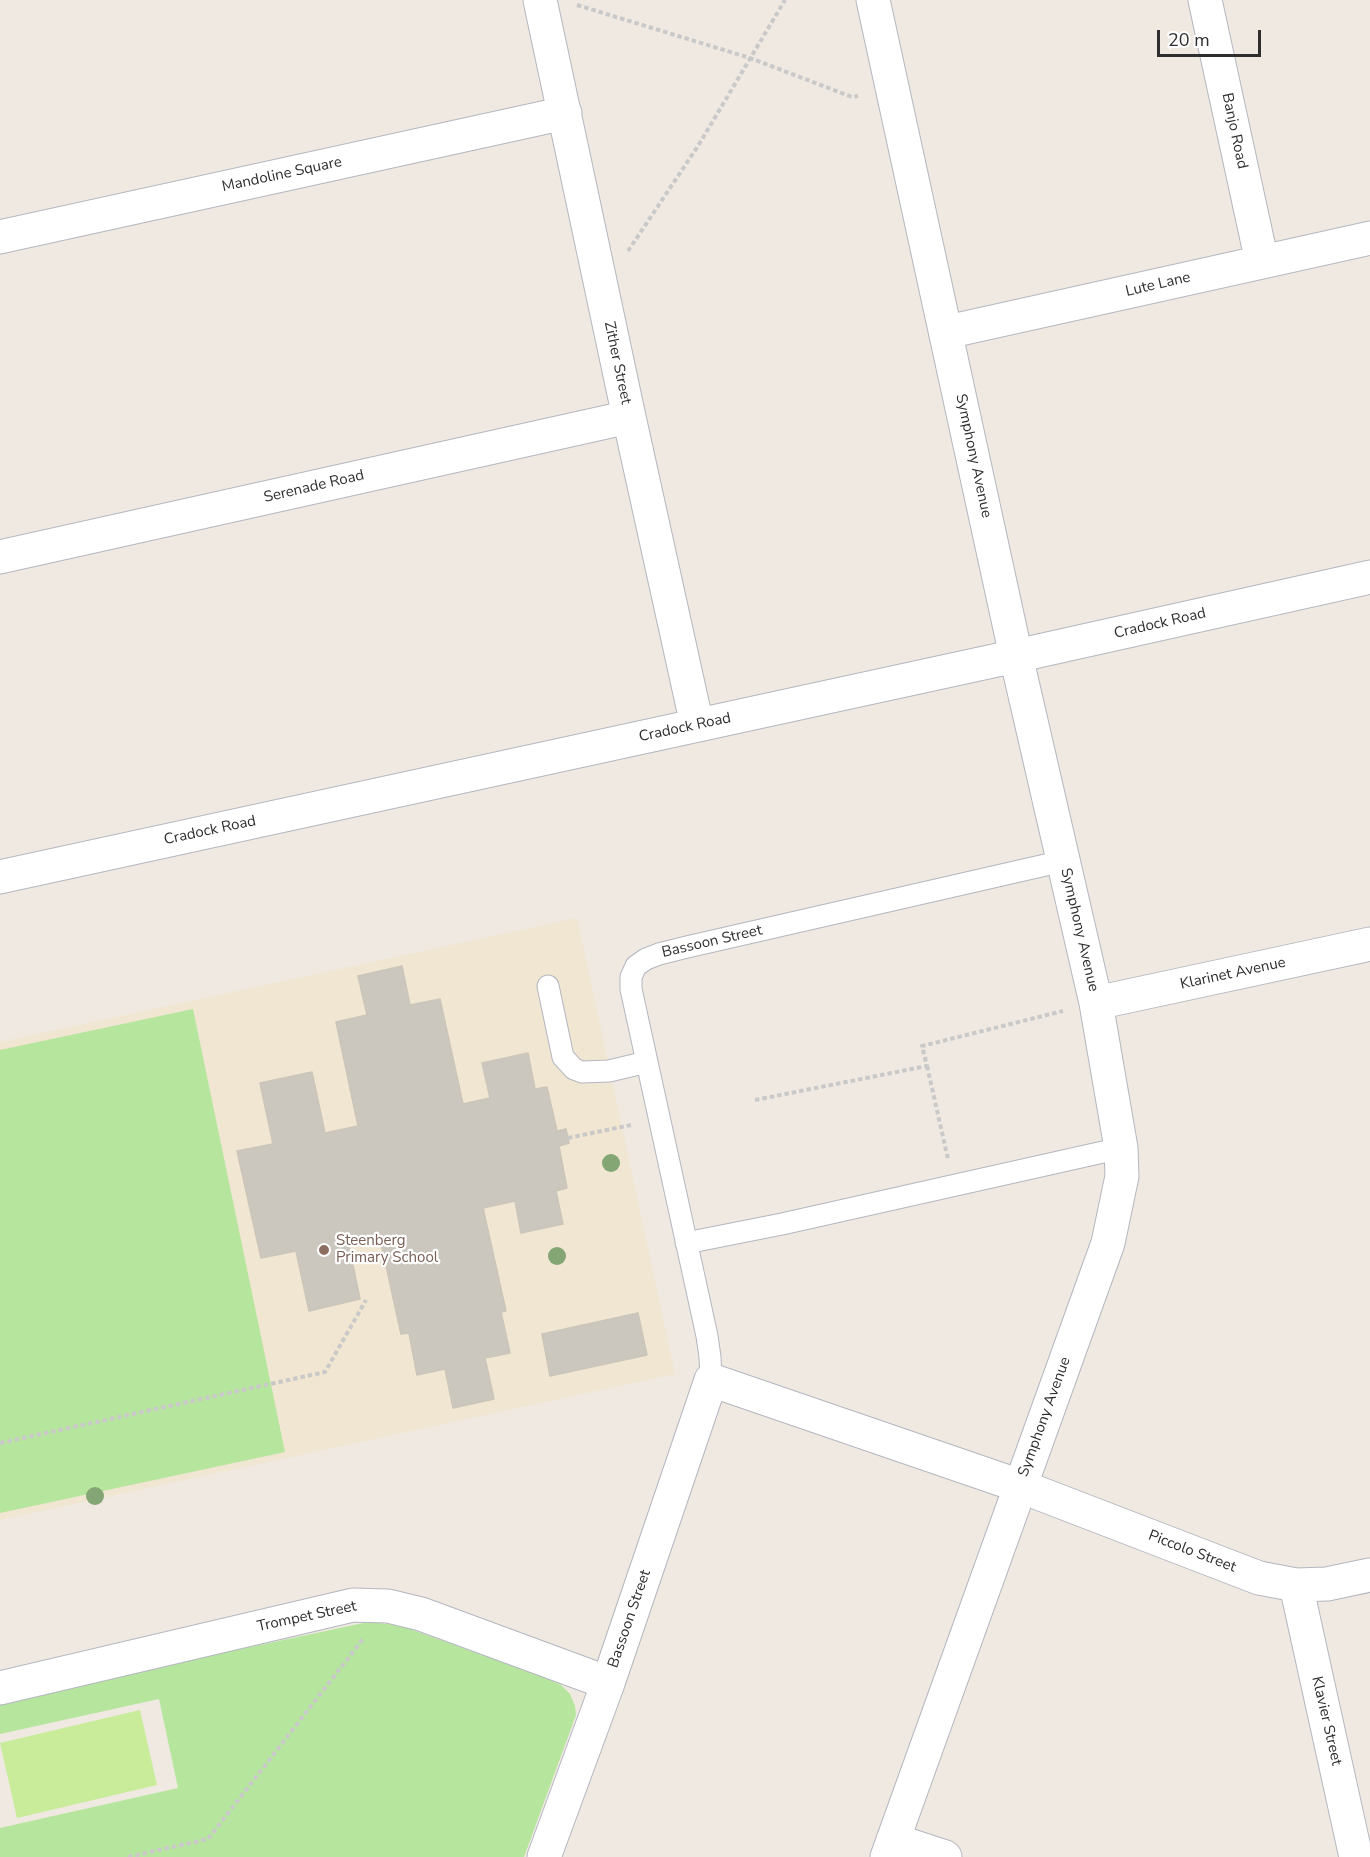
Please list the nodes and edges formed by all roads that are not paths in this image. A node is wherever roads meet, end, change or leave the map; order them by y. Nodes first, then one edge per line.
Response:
1 (540, 0) edge
2 (873, 0) edge
3 (1205, 0) edge
4 (565, 113) junction
5 (0, 237) edge
6 (1370, 238) edge
7 (1262, 262) junction
8 (947, 332) junction
9 (629, 417) junction
10 (0, 557) edge
11 (1370, 577) edge
12 (1016, 656) junction
13 (698, 725) junction
14 (1063, 861) junction
15 (0, 877) edge
16 (1370, 944) edge
17 (548, 987) dead end
18 (1096, 1003) junction
19 (647, 1062) junction
20 (1121, 1148) junction
21 (686, 1244) junction
22 (711, 1380) junction
23 (1020, 1486) junction
24 (1370, 1575) edge
25 (1296, 1585) junction
26 (608, 1683) junction
27 (0, 1688) edge
28 (890, 1848) edge
29 (544, 1857) edge
30 (945, 1857) edge
31 (1356, 1857) edge

1 - 4 street, Zither Street
2 - 8 street, Symphony Avenue
3 - 7 street, Banjo Road
4 - 5 street, Mandoline Square
4 - 9 street, Zither Street
6 - 7 street, Lute Lane
7 - 8 street, Lute Lane
8 - 12 street, Symphony Avenue
9 - 10 street, Serenade Road
9 - 13 street, Zither Street
11 - 12 street, Cradock Road
12 - 13 street, Cradock Road
12 - 14 street, Symphony Avenue
13 - 15 street, Cradock Road
14 - 18 street, Symphony Avenue
14 - 19 lane, Bassoon Street
16 - 18 street, Klarinet Avenue
17 - 19 lane
18 - 20 street, Symphony Avenue
19 - 21 lane, Bassoon Street
20 - 21 lane
20 - 23 street, Symphony Avenue
21 - 22 lane, Bassoon Street
22 - 23 street
22 - 26 street, Bassoon Street
23 - 25 street, Piccolo Street
23 - 28 street, Symphony Avenue
24 - 25 street, Piccolo Street
25 - 31 street, Klavier Street
26 - 27 street, Trompet Street
26 - 29 street, Bassoon Street
28 - 30 street, Symphony Avenue

